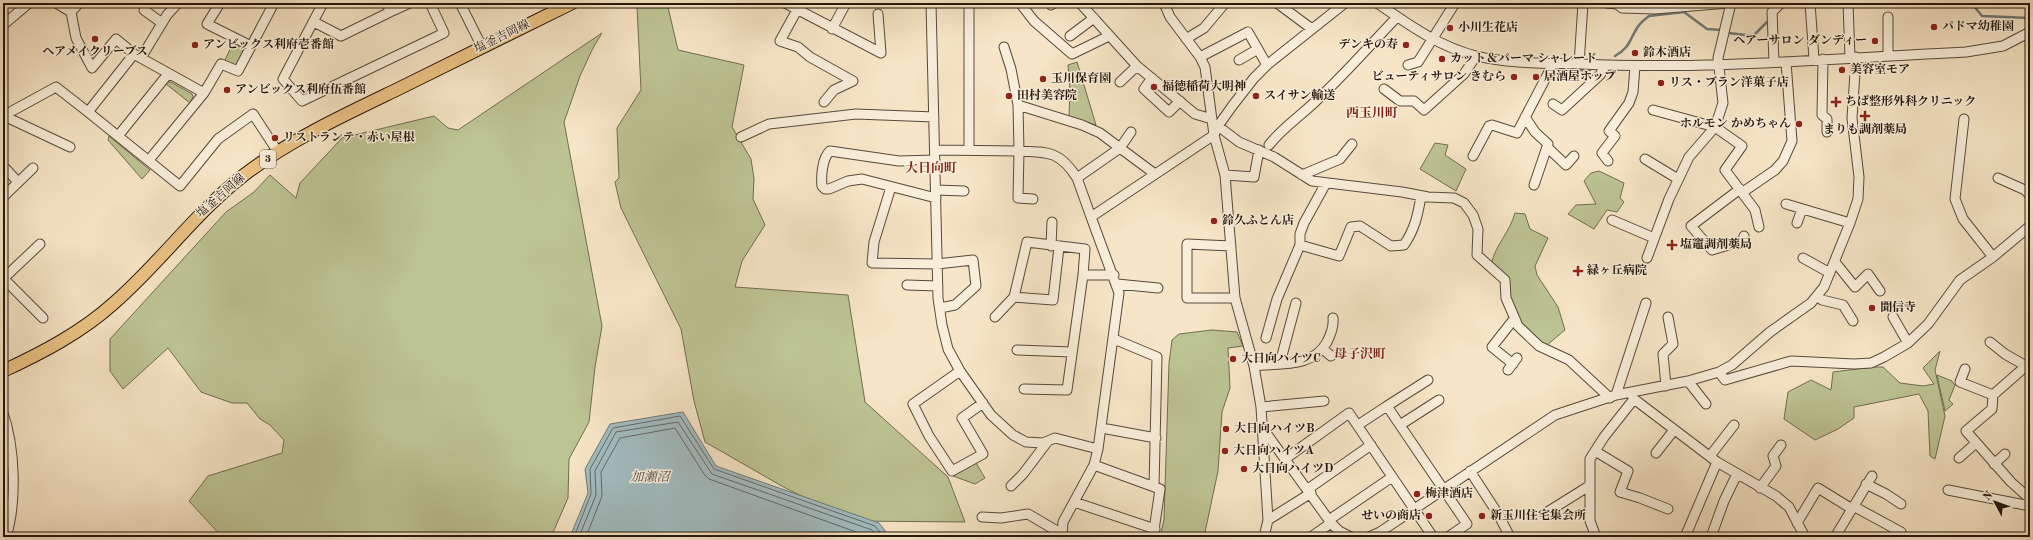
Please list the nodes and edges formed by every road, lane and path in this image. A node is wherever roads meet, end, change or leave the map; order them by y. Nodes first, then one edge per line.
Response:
1 (29, 3) edge
2 (56, 3) edge
3 (79, 3) edge
4 (178, 3) edge
5 (220, 3) edge
6 (274, 3) edge
7 (323, 3) edge
8 (387, 3) edge
9 (410, 3) edge
10 (430, 3) edge
11 (460, 3) edge
12 (572, 3) edge
13 (785, 3) edge
14 (846, 3) edge
15 (931, 3) edge
16 (969, 3) edge
17 (1020, 3) edge
18 (1080, 3) edge
19 (1164, 3) edge
20 (1225, 3) edge
21 (1278, 3) edge
22 (1345, 3) edge
23 (1377, 3) edge
24 (1455, 3) edge
25 (1583, 3) edge
26 (1606, 3) edge
27 (1730, 3) edge
28 (1781, 3) edge
29 (1810, 3) edge
30 (1848, 3) edge
31 (1692, 4) edge
32 (144, 10) dead end
33 (796, 10) junction
34 (71, 12) junction
35 (390, 12) junction
36 (878, 14) dead end
37 (1397, 17) junction
38 (1888, 17) dead end
39 (1094, 18) junction
40 (314, 22) junction
41 (162, 23) junction
42 (3, 25) edge
43 (832, 29) junction
44 (1312, 29) junction
45 (2030, 32) edge
46 (1070, 36) dead end
47 (1109, 36) junction
48 (1432, 38) junction
49 (1186, 39) junction
50 (251, 46) junction
51 (482, 47) junction
52 (1004, 47) dead end
53 (1258, 49) junction
54 (1888, 55) junction
55 (138, 56) junction
56 (1476, 56) junction
57 (1200, 57) junction
58 (1853, 57) junction
59 (1818, 59) junction
60 (1239, 60) dead end
61 (1774, 62) junction
62 (1786, 62) junction
63 (1553, 64) junction
64 (1579, 64) junction
65 (1267, 65) junction
66 (1408, 65) dead end
67 (1719, 65) junction
68 (1137, 66) junction
69 (1605, 66) junction
70 (1635, 66) junction
71 (168, 74) junction
72 (1152, 78) junction
73 (1120, 82) dead end
74 (1384, 89) dead end
75 (204, 93) junction
76 (824, 102) dead end
77 (1180, 102) junction
78 (1553, 104) dead end
79 (1018, 106) junction
80 (1653, 110) dead end
81 (88, 112) junction
82 (3, 116) edge
83 (934, 117) junction
84 (1525, 117) junction
85 (1964, 119) dead end
86 (1215, 122) junction
87 (1715, 127) junction
88 (1131, 132) dead end
89 (1827, 132) dead end
90 (118, 136) junction
91 (1214, 136) junction
92 (741, 137) dead end
93 (1352, 144) dead end
94 (1269, 145) dead end
95 (70, 147) dead end
96 (1547, 147) junction
97 (1120, 148) junction
98 (969, 150) junction
99 (1259, 150) junction
100 (1019, 151) junction
101 (278, 152) junction
102 (935, 155) junction
103 (1473, 156) dead end
104 (1574, 156) dead end
105 (1645, 159) dead end
106 (149, 160) junction
107 (1608, 161) dead end
108 (33, 168) dead end
109 (3, 170) edge
110 (1155, 174) junction
111 (1225, 175) junction
112 (1302, 175) junction
113 (1077, 178) junction
114 (1998, 178) dead end
115 (1678, 179) junction
116 (18, 182) junction
117 (1326, 184) junction
118 (1534, 185) dead end
119 (891, 187) junction
120 (964, 191) dead end
121 (1741, 191) junction
122 (936, 194) junction
123 (2030, 195) edge
124 (1421, 196) junction
125 (3, 197) edge
126 (1033, 199) dead end
127 (1786, 204) dead end
128 (1802, 209) junction
129 (1091, 217) junction
130 (1612, 220) dead end
131 (1052, 222) dead end
132 (1797, 223) dead end
133 (1850, 223) junction
134 (2030, 226) edge
135 (1759, 227) dead end
136 (1654, 238) junction
137 (1742, 242) dead end
138 (40, 244) dead end
139 (1300, 245) junction
140 (1231, 246) junction
141 (1055, 247) junction
142 (1992, 257) junction
143 (1647, 258) dead end
144 (1803, 258) dead end
145 (1835, 262) junction
146 (937, 264) junction
147 (1830, 273) junction
148 (1083, 275) junction
149 (1114, 275) junction
150 (3, 278) edge
151 (1117, 284) junction
152 (907, 285) dead end
153 (938, 286) junction
154 (1158, 288) dead end
155 (1880, 291) dead end
156 (1014, 296) junction
157 (1817, 296) junction
158 (1235, 298) junction
159 (1646, 302) dead end
160 (1296, 303) dead end
161 (940, 308) junction
162 (995, 317) dead end
163 (1668, 317) dead end
164 (1893, 317) dead end
165 (42, 318) dead end
166 (1334, 318) dead end
167 (1514, 319) junction
168 (1853, 321) dead end
169 (1114, 338) junction
170 (1266, 338) dead end
171 (1990, 342) dead end
172 (1908, 343) junction
173 (1323, 349) junction
174 (1017, 350) dead end
175 (1072, 352) junction
176 (1331, 356) dead end
177 (1280, 363) junction
178 (1512, 364) dead end
179 (1254, 366) junction
180 (1965, 368) dead end
181 (3, 371) edge
182 (960, 372) junction
183 (1719, 372) junction
184 (1428, 380) dead end
185 (1688, 381) junction
186 (1666, 386) junction
187 (1024, 389) dead end
188 (1993, 395) junction
189 (1633, 396) junction
190 (1613, 397) junction
191 (1439, 400) dead end
192 (1324, 401) dead end
193 (983, 403) junction
194 (1706, 404) dead end
195 (1387, 406) junction
196 (1262, 407) junction
197 (3, 412) edge
198 (1358, 425) junction
199 (1734, 425) dead end
200 (1400, 426) junction
201 (1107, 429) dead end
202 (1264, 430) junction
203 (1674, 430) junction
204 (1156, 438) junction
205 (1048, 441) junction
206 (1976, 443) junction
207 (1371, 445) junction
208 (1781, 445) dead end
209 (1098, 450) junction
210 (1595, 451) junction
211 (1656, 453) dead end
212 (2005, 454) dead end
213 (1959, 458) dead end
214 (1714, 459) junction
215 (1285, 460) junction
216 (1994, 464) junction
217 (1094, 465) junction
218 (7, 469) edge
219 (1470, 471) junction
220 (1737, 474) junction
221 (1872, 476) dead end
222 (1392, 477) junction
223 (1866, 484) junction
224 (1011, 486) dead end
225 (1589, 486) junction
226 (1154, 487) junction
227 (1760, 488) junction
228 (1443, 489) junction
229 (1948, 490) dead end
230 (1309, 491) junction
231 (2030, 498) edge
232 (1074, 502) junction
233 (1900, 504) dead end
234 (2030, 506) edge
235 (1852, 507) junction
236 (1414, 509) junction
237 (1668, 509) dead end
238 (1549, 511) dead end
239 (7, 512) edge
240 (982, 517) dead end
241 (1268, 520) junction
242 (1330, 522) junction
243 (1797, 523) junction
244 (1154, 533) edge
245 (1062, 535) edge
246 (1685, 536) edge
247 (6, 537) edge
248 (1264, 537) edge
249 (1311, 537) edge
250 (1351, 537) edge
251 (1369, 537) edge
252 (1433, 537) edge
253 (1448, 537) edge
254 (1510, 537) edge
255 (1596, 537) edge
256 (1711, 537) edge
257 (1805, 537) edge
258 (1835, 537) edge
259 (1899, 537) edge

1 - 42 street
2 - 34 street
3 - 34 street
4 - 41 street
5 - 50 street
6 - 50 street
7 - 40 street
8 - 35 street
9 - 35 street
10 - 40 street
11 - 51 street
12 - 51 main road, 塩釜吉岡線 / 3
13 - 33 street
14 - 43 street
15 - 83 street
16 - 98 street
17 - 47 street
18 - 39 street
19 - 49 street
20 - 49 street
21 - 44 street
22 - 44 street
23 - 37 street
24 - 48 street
25 - 64 street
26 - 31 street
27 - 31 street
27 - 67 street
28 - 61 street
29 - 59 street
30 - 58 street
32 - 41 street
33 - 43 street
33 - 76 street
34 - 55 street
35 - 40 street
36 - 43 street
37 - 48 street
37 - 94 street
38 - 54 street
39 - 46 street
39 - 47 street
41 - 55 street
44 - 65 street
45 - 54 street
47 - 68 street
48 - 56 street
48 - 66 street
49 - 57 street
50 - 75 street
51 - 101 main road, 塩釜吉岡線 / 3
52 - 79 street
53 - 57 street
53 - 60 street
53 - 65 street
54 - 58 street
55 - 71 street
55 - 81 street
56 - 63 street
56 - 74 street
57 - 86 street
58 - 59 street
58 - 133 street
59 - 62 street
59 - 89 street
61 - 62 street
61 - 67 street
62 - 121 street
63 - 64 street
63 - 84 street
64 - 69 street
65 - 86 street
67 - 70 street
67 - 87 street
68 - 72 street
68 - 73 street
69 - 70 street
69 - 78 street
70 - 107 street
71 - 75 street
71 - 90 street
72 - 77 street
72 - 77 street
75 - 106 street
77 - 86 street
79 - 97 street
79 - 100 street
80 - 87 street
81 - 82 street
81 - 90 street
82 - 95 street
83 - 92 street
83 - 102 street
84 - 96 street
84 - 103 street
85 - 142 street
86 - 91 street
86 - 99 street
87 - 115 street
87 - 121 street
88 - 97 street
90 - 106 street
91 - 110 street
91 - 111 street
93 - 112 street
96 - 104 street
96 - 118 street
97 - 110 street
97 - 113 street
98 - 100 street
98 - 102 street
99 - 111 street
99 - 112 street
100 - 113 street
100 - 126 street
101 - 106 street
101 - 181 main road, 塩釜吉岡線 / 3
102 - 119 street
102 - 122 street
105 - 115 street
108 - 116 street
109 - 116 street
110 - 129 street
111 - 140 street
112 - 117 street
113 - 129 street
114 - 123 street
115 - 136 street
116 - 125 street
117 - 124 street
117 - 139 street
119 - 122 street
119 - 146 street
120 - 122 street
121 - 135 street
121 - 137 street
122 - 146 street
124 - 139 street
124 - 167 street
127 - 128 street
128 - 132 street
128 - 133 street
129 - 149 street
130 - 136 street
131 - 141 street
133 - 145 street
134 - 142 street
136 - 143 street
138 - 150 street
139 - 170 street
140 - 158 street
140 - 158 street
141 - 148 street
141 - 156 street
141 - 156 street
142 - 172 street
144 - 147 street
145 - 147 street
145 - 155 street
146 - 153 street
146 - 161 street
147 - 157 street
148 - 149 street
148 - 175 street
149 - 151 street
150 - 165 street
151 - 154 street
151 - 169 street
152 - 153 street
153 - 161 street
156 - 162 street
157 - 168 street
157 - 183 street
158 - 179 street
159 - 190 street
160 - 177 street
161 - 182 street
163 - 186 street
164 - 172 street
166 - 173 street
167 - 178 street
167 - 190 street
169 - 204 street
169 - 209 street
171 - 188 street
172 - 183 street
173 - 176 street
173 - 177 street
174 - 175 street
175 - 187 street
177 - 179 street
179 - 196 street
180 - 188 street
182 - 193 street
182 - 193 street
183 - 185 street
184 - 195 street
185 - 186 street
185 - 194 street
186 - 189 street
188 - 206 street
189 - 190 street
189 - 203 street
189 - 210 street
190 - 219 street
191 - 200 street
192 - 196 street
193 - 205 street
195 - 198 street
195 - 200 street
196 - 202 street
197 - 218 street
198 - 207 street
198 - 215 street
199 - 214 street
200 - 228 street
201 - 204 street
202 - 215 street
202 - 241 street
203 - 211 street
203 - 214 street
204 - 226 street
205 - 209 street
205 - 224 street
206 - 213 street
206 - 216 street
207 - 222 street
207 - 230 street
208 - 227 street
209 - 217 street
210 - 225 street
210 - 237 street
212 - 216 street
214 - 220 street
214 - 246 street
215 - 230 street
216 - 231 street
217 - 226 street
217 - 232 street
218 - 239 street
219 - 228 street
219 - 254 street
220 - 227 street
220 - 256 street
221 - 223 street
222 - 236 street
222 - 242 street
223 - 233 street
223 - 235 street
225 - 238 street
225 - 255 street
226 - 244 street
227 - 243 street
228 - 236 street
228 - 253 street
229 - 234 street
230 - 241 street
230 - 242 street
232 - 244 street
232 - 245 street
235 - 243 street
235 - 258 street
235 - 259 street
236 - 251 street
236 - 252 street
239 - 247 street
240 - 245 street
241 - 248 street
242 - 249 street
242 - 250 street
243 - 257 street

